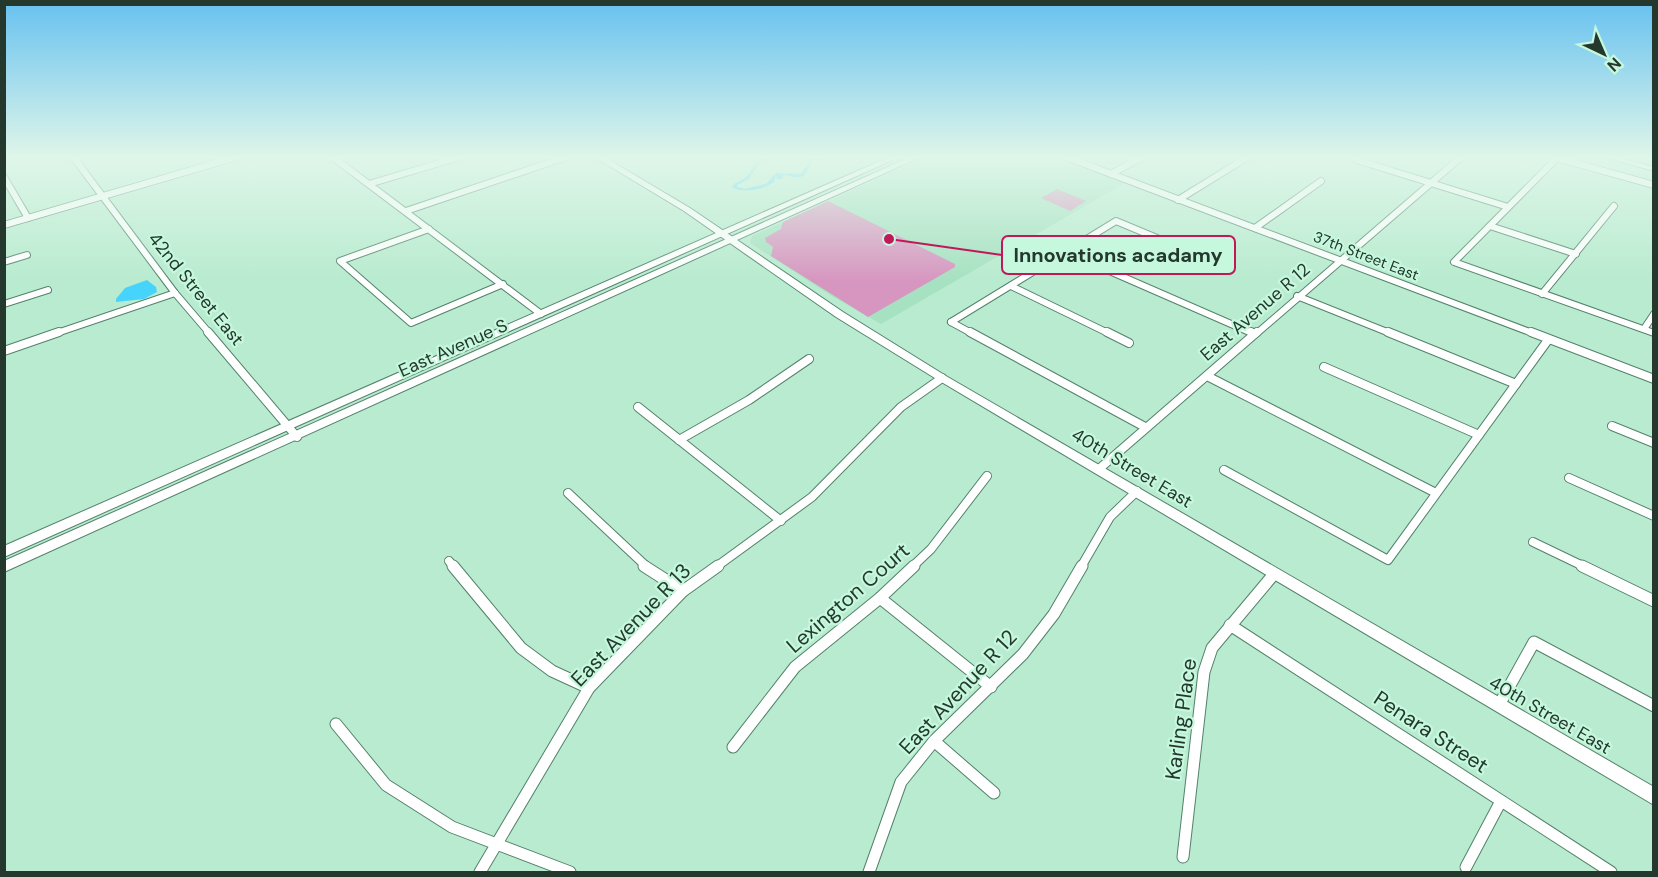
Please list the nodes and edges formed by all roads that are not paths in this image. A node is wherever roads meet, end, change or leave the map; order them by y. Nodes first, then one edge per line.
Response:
1 (17, 199) edge
2 (95, 199) edge
3 (107, 199) edge
4 (389, 199) edge
5 (442, 199) edge
6 (669, 199) edge
7 (806, 199) edge
8 (817, 199) edge
9 (1296, 199) edge
10 (1412, 199) edge
11 (1482, 199) edge
12 (1516, 199) edge
13 (1178, 200) edge
14 (1614, 206) dead end
15 (1508, 207) junction
16 (406, 211) junction
17 (28, 218) junction
18 (1116, 221) joint
19 (4, 225) edge
20 (1490, 226) junction
21 (1255, 228) junction
22 (429, 229) junction
23 (726, 237) junction
24 (1066, 252) junction
25 (1576, 254) junction
26 (27, 255) dead end
27 (1340, 260) junction
28 (340, 261) joint
29 (4, 262) edge
30 (1229, 268) dead end
31 (503, 284) junction
32 (1011, 286) junction
33 (48, 290) dead end
34 (176, 293) junction
35 (1542, 294) junction
36 (1297, 296) junction
37 (4, 304) edge
38 (541, 314) junction
39 (1653, 314) edge
40 (951, 322) joint
41 (1644, 329) junction
42 (1653, 333) edge
43 (1254, 334) junction
44 (1548, 340) junction
45 (1128, 343) dead end
46 (4, 351) edge
47 (809, 359) dead end
48 (1324, 367) dead end
49 (1207, 376) junction
50 (942, 378) junction
51 (1653, 380) edge
52 (1515, 384) junction
53 (638, 407) dead end
54 (1612, 426) dead end
55 (289, 427) junction
56 (1145, 427) junction
57 (1479, 435) junction
58 (297, 437) junction
59 (679, 440) junction
60 (1653, 443) edge
61 (1098, 469) junction
62 (1224, 470) dead end
63 (987, 476) dead end
64 (1569, 478) dead end
65 (1137, 491) junction
66 (568, 493) dead end
67 (1436, 493) junction
68 (1653, 516) edge
69 (781, 520) junction
70 (1533, 542) dead end
71 (4, 552) edge
72 (449, 561) dead end
73 (4, 567) edge
74 (1274, 574) junction
75 (683, 591) junction
76 (880, 598) junction
77 (1653, 601) edge
78 (1230, 625) junction
79 (991, 687) junction
80 (589, 688) junction
81 (1499, 705) junction
82 (1653, 706) edge
83 (336, 724) dead end
84 (934, 741) junction
85 (733, 747) dead end
86 (994, 792) dead end
87 (1653, 797) edge
88 (1501, 801) junction
89 (496, 845) junction
90 (1183, 857) dead end
91 (1466, 867) dead end
92 (480, 873) edge
93 (570, 873) edge
94 (869, 873) edge
95 (1611, 873) edge

1 - 17 street
2 - 17 street
3 - 34 street, 42nd Street East
4 - 16 street
5 - 16 street
6 - 23 main road, 40th Street East
7 - 23 main road, East Avenue S
8 - 23 main road, East Avenue S
9 - 21 street
10 - 27 street, East Avenue R 12
11 - 15 street
12 - 15 street
13 - 21 street, 37th Street East
14 - 25 street
15 - 20 street
16 - 22 street
17 - 19 street
18 - 24 street
18 - 30 street
20 - 25 street
20 - 35 street
21 - 27 street, 37th Street East
22 - 28 street
22 - 31 street
23 - 38 main road, East Avenue S
23 - 50 main road, 40th Street East
23 - 58 main road, East Avenue S
24 - 32 street
24 - 43 street
25 - 35 street
26 - 29 street
27 - 36 street, East Avenue R 12
27 - 44 street, 37th Street East
28 - 31 street
31 - 38 street
32 - 40 street
32 - 45 street
33 - 37 street
34 - 46 street
34 - 55 street, 42nd Street East
35 - 41 street
36 - 43 street, East Avenue R 12
36 - 52 street
38 - 55 main road, East Avenue S
39 - 41 street
40 - 56 street
41 - 42 street
43 - 49 street, East Avenue R 12
44 - 51 street, 37th Street East
44 - 52 street
47 - 59 street
48 - 57 street
49 - 56 street, East Avenue R 12
49 - 67 street
50 - 61 main road, 40th Street East
50 - 69 street, East Avenue R 13
52 - 57 street
53 - 59 street
54 - 60 street
55 - 58 street, 42nd Street East
55 - 71 main road, East Avenue S
56 - 61 street, East Avenue R 12
57 - 67 street
58 - 73 main road, East Avenue S
59 - 69 street
61 - 65 main road, 40th Street East
62 - 67 street
63 - 76 street, Lexington Court
64 - 68 street
65 - 74 main road, 40th Street East
65 - 79 street, East Avenue R 12
66 - 75 street
69 - 75 street, East Avenue R 13
70 - 77 street
72 - 80 street
74 - 78 street, Karling Place
74 - 81 main road, 40th Street East
75 - 80 street, East Avenue R 13
76 - 79 street
76 - 85 street, Lexington Court
78 - 88 street, Penara Street
78 - 90 street, Karling Place
79 - 84 street, East Avenue R 12
80 - 89 street, East Avenue R 13
81 - 82 street
81 - 87 main road, 40th Street East
83 - 89 street
84 - 86 street
84 - 94 street, East Avenue R 12
88 - 91 street
88 - 95 street, Penara Street
89 - 92 street, East Avenue R 13
89 - 93 street

